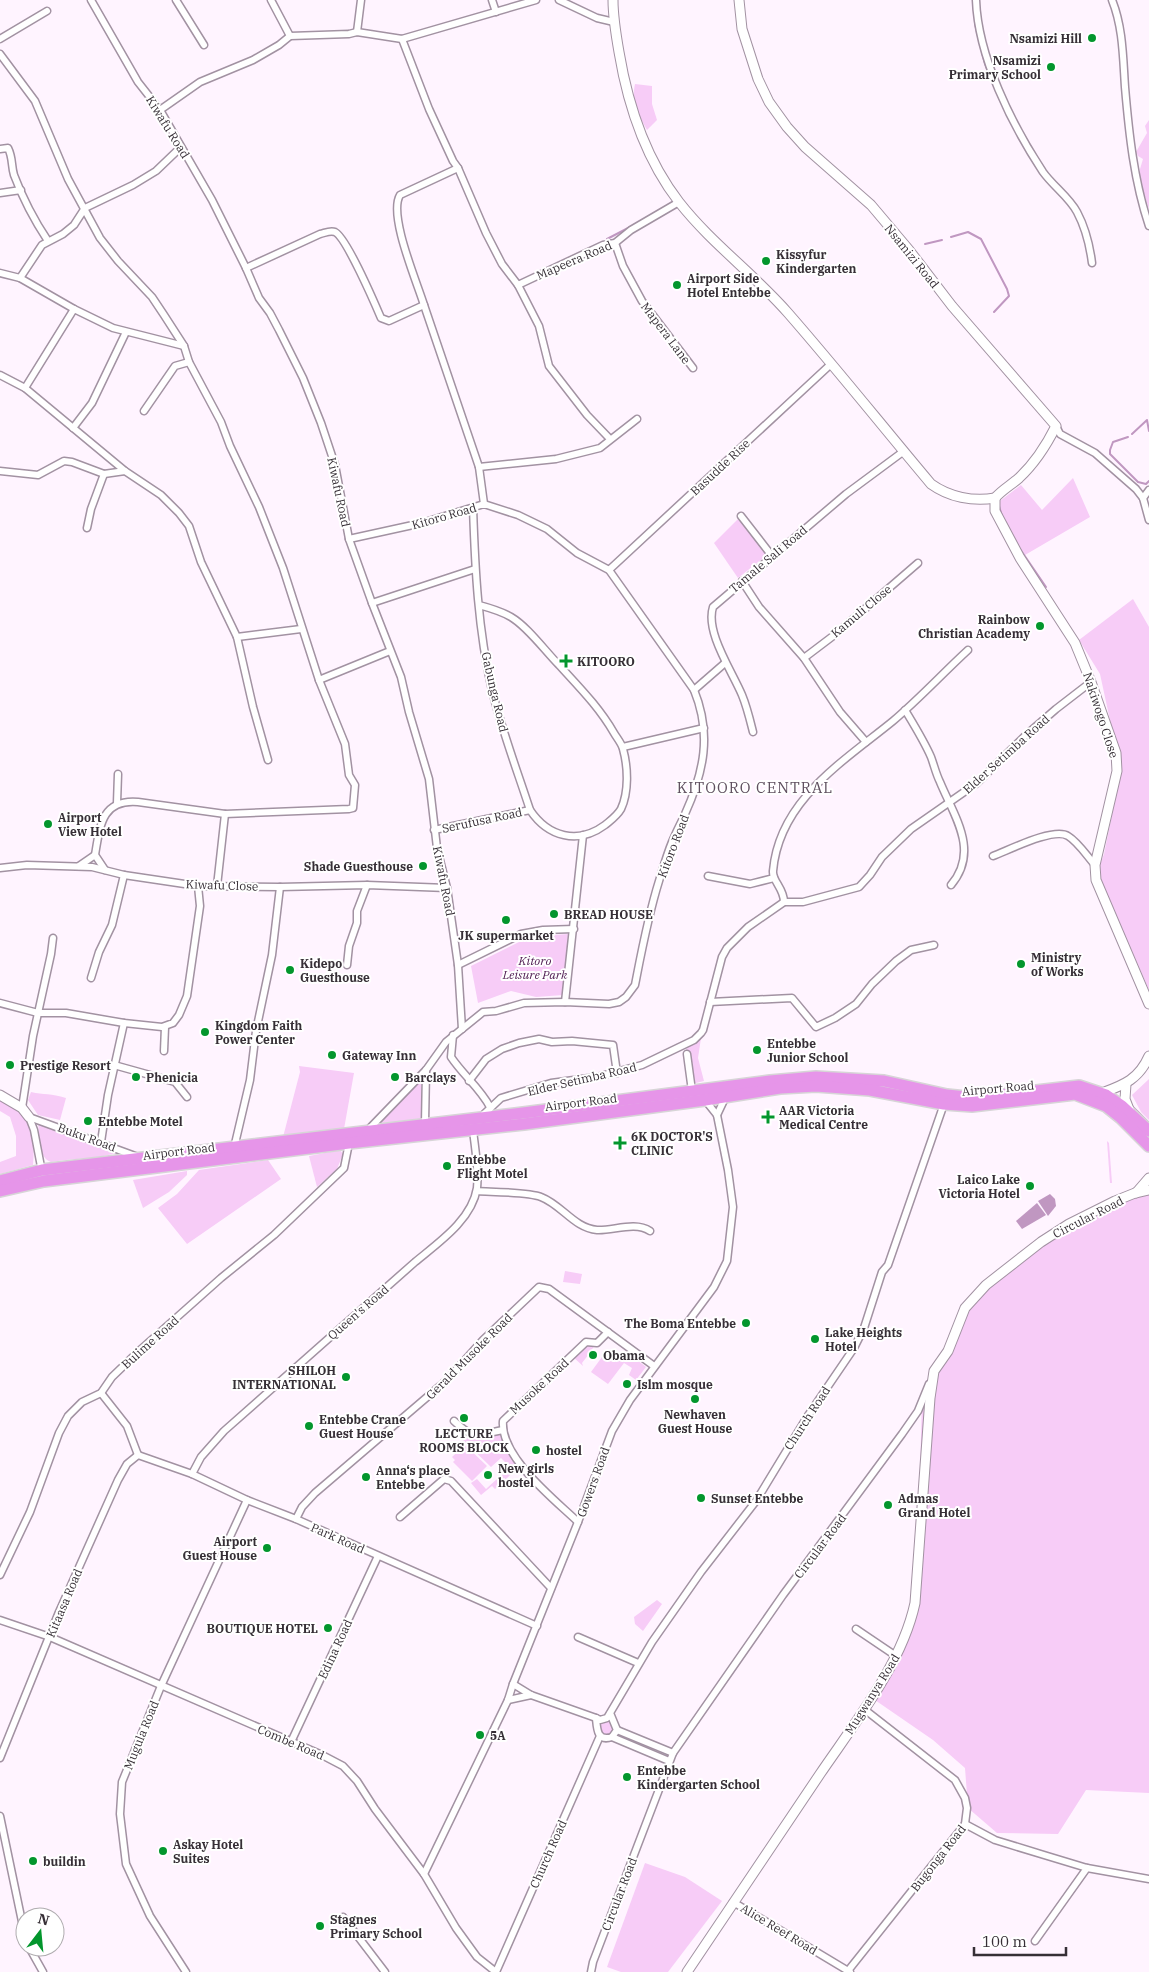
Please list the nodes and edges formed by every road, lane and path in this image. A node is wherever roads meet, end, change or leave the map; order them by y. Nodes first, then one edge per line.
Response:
1 (91, 0) edge
2 (176, 0) edge
3 (271, 0) edge
4 (361, 0) edge
5 (492, 0) edge
6 (536, 0) edge
7 (558, 0) edge
8 (613, 0) edge
9 (739, 0) edge
10 (976, 0) edge
11 (1112, 0) edge
12 (47, 11) dead end
13 (496, 12) junction
14 (614, 22) junction
15 (357, 32) junction
16 (290, 36) junction
17 (0, 39) edge
18 (402, 39) junction
19 (204, 44) dead end
20 (0, 54) edge
21 (160, 110) junction
22 (181, 147) junction
23 (0, 149) edge
24 (458, 168) junction
25 (21, 190) junction
26 (0, 193) edge
27 (679, 202) junction
28 (85, 208) junction
29 (1149, 226) edge
30 (48, 242) junction
31 (614, 243) junction
32 (1092, 263) dead end
33 (246, 268) junction
34 (0, 273) edge
35 (20, 278) junction
36 (518, 285) junction
37 (424, 305) junction
38 (74, 309) junction
39 (126, 332) junction
40 (184, 346) junction
41 (189, 362) junction
42 (831, 364) junction
43 (693, 368) dead end
44 (0, 375) edge
45 (25, 388) junction
46 (144, 411) dead end
47 (637, 419) dead end
48 (1056, 426) junction
49 (73, 428) junction
50 (610, 439) junction
51 (904, 451) junction
52 (480, 467) junction
53 (0, 471) edge
54 (125, 472) junction
55 (104, 474) junction
56 (1149, 490) edge
57 (995, 498) junction
58 (1143, 498) junction
59 (484, 504) junction
60 (473, 507) junction
61 (741, 516) dead end
62 (1149, 520) edge
63 (87, 528) dead end
64 (349, 539) junction
65 (772, 556) junction
66 (918, 562) dead end
67 (475, 569) junction
68 (609, 570) junction
69 (742, 581) junction
70 (372, 603) junction
71 (479, 605) junction
72 (301, 629) junction
73 (237, 637) junction
74 (968, 650) dead end
75 (390, 651) junction
76 (804, 658) junction
77 (725, 663) junction
78 (318, 680) junction
79 (1091, 682) junction
80 (694, 690) junction
81 (905, 710) junction
82 (704, 728) junction
83 (753, 732) dead end
84 (866, 742) junction
85 (623, 747) junction
86 (268, 760) dead end
87 (118, 774) dead end
88 (117, 803) junction
89 (950, 803) junction
90 (530, 810) junction
91 (225, 814) junction
92 (434, 830) junction
93 (583, 835) junction
94 (95, 854) junction
95 (993, 856) dead end
96 (1095, 865) junction
97 (79, 866) junction
98 (0, 868) edge
99 (105, 870) junction
100 (124, 874) junction
101 (708, 876) dead end
102 (774, 878) junction
103 (367, 885) junction
104 (951, 885) dead end
105 (198, 886) junction
106 (217, 886) junction
107 (280, 888) junction
108 (447, 888) junction
109 (784, 902) junction
110 (574, 929) junction
111 (53, 938) dead end
112 (934, 945) dead end
113 (347, 964) dead end
114 (458, 965) junction
115 (91, 978) dead end
116 (565, 1002) junction
117 (710, 1002) junction
118 (0, 1003) edge
119 (1149, 1004) edge
120 (38, 1013) junction
121 (124, 1023) junction
122 (165, 1027) junction
123 (462, 1029) junction
124 (453, 1034) junction
125 (164, 1051) dead end
126 (687, 1054) dead end
127 (1149, 1056) edge
128 (114, 1065) junction
129 (426, 1070) junction
130 (616, 1073) junction
131 (469, 1081) junction
132 (1126, 1084) junction
133 (1075, 1090) junction
134 (692, 1091) junction
135 (726, 1091) junction
136 (1102, 1093) junction
137 (0, 1096) edge
138 (187, 1097) dead end
139 (946, 1099) junction
140 (705, 1100) junction
141 (490, 1107) junction
142 (22, 1108) junction
143 (1131, 1114) junction
144 (717, 1115) junction
145 (29, 1117) junction
146 (481, 1117) junction
147 (425, 1124) junction
148 (473, 1130) junction
149 (367, 1131) junction
150 (1149, 1131) edge
151 (101, 1142) junction
152 (306, 1143) junction
153 (349, 1143) junction
154 (1149, 1146) edge
155 (234, 1148) junction
156 (144, 1159) junction
157 (157, 1168) junction
158 (43, 1175) junction
159 (1149, 1178) edge
160 (0, 1181) edge
161 (1149, 1190) edge
162 (476, 1191) junction
163 (0, 1192) edge
164 (1136, 1193) junction
165 (650, 1231) dead end
166 (608, 1332) junction
167 (654, 1366) junction
168 (934, 1371) junction
169 (101, 1393) junction
170 (454, 1421) dead end
171 (503, 1430) junction
172 (138, 1454) junction
173 (192, 1474) junction
174 (247, 1500) junction
175 (400, 1517) dead end
176 (296, 1519) junction
177 (578, 1522) junction
178 (378, 1556) junction
179 (0, 1576) edge
180 (551, 1588) junction
181 (0, 1620) edge
182 (537, 1626) junction
183 (856, 1629) dead end
184 (50, 1637) junction
185 (578, 1638) dead end
186 (896, 1656) junction
187 (638, 1663) junction
188 (513, 1684) junction
189 (162, 1686) junction
190 (531, 1695) junction
191 (508, 1700) junction
192 (864, 1709) junction
193 (610, 1713) junction
194 (596, 1718) junction
195 (617, 1730) junction
196 (600, 1736) junction
197 (612, 1737) junction
198 (291, 1742) junction
199 (673, 1753) junction
200 (0, 1758) edge
201 (669, 1761) junction
202 (0, 1816) edge
203 (965, 1824) junction
204 (1087, 1868) junction
205 (424, 1874) junction
206 (1149, 1879) edge
207 (733, 1902) junction
208 (19, 1907) edge
209 (343, 1916) dead end
210 (1035, 1941) dead end
211 (34, 1957) edge
212 (43, 1972) edge
213 (186, 1972) edge
214 (385, 1972) edge
215 (496, 1972) edge
216 (591, 1972) edge
217 (687, 1972) edge
218 (849, 1972) edge

1 - 21 street, Kiwafu Road
2 - 19 street
3 - 16 street
4 - 15 street
5 - 13 street
6 - 13 street
7 - 14 street
8 - 14 street
9 - 48 street, Nsamizi Road
10 - 32 street
11 - 29 street
12 - 17 street
13 - 18 street
14 - 27 street
15 - 16 street
15 - 18 street
16 - 21 street
18 - 24 street
20 - 28 street
21 - 22 street, Kiwafu Road
22 - 28 street
22 - 33 street, Kiwafu Road
23 - 25 street
24 - 36 street
24 - 37 street
25 - 26 street
25 - 30 street
27 - 31 street, Mapeera Road
27 - 42 street
28 - 30 street
28 - 40 street
30 - 35 street
31 - 36 street, Mapeera Road
31 - 43 street, Mapera Lane
33 - 37 street
33 - 64 street, Kiwafu Road
34 - 35 street
35 - 38 street
36 - 50 street
37 - 52 street
38 - 39 street
38 - 45 street
39 - 40 street
39 - 49 street
40 - 41 street
41 - 46 street
41 - 72 street
42 - 51 street
42 - 68 street, Basudde Rise
44 - 45 street
45 - 49 street
47 - 50 street
48 - 57 street
48 - 58 street
49 - 54 street
50 - 52 street
51 - 57 street
51 - 65 street, Tamale Sali Road
52 - 59 street
53 - 55 street
54 - 55 street
54 - 73 street
55 - 63 street
56 - 58 street
57 - 79 street, Nakiwogo Close
58 - 62 street
59 - 60 street, Kitoro Road
59 - 68 street, Kitoro Road
60 - 64 street, Kitoro Road
60 - 67 street, Gabunga Road
61 - 65 street
64 - 70 street, Kiwafu Road
65 - 69 street, Tamale Sali Road
66 - 76 street, Kamuli Close
67 - 70 street
67 - 71 street, Gabunga Road
68 - 80 street, Kitoro Road
69 - 76 street
69 - 77 street, Tamale Sali Road
70 - 75 street, Kiwafu Road
71 - 85 street
71 - 90 street, Gabunga Road
72 - 73 street
72 - 78 street
73 - 86 street
74 - 81 street
75 - 78 street
75 - 92 street, Kiwafu Road
76 - 84 street
77 - 80 street
77 - 83 street
78 - 91 street
79 - 89 street, Elder Setimba Road
79 - 96 street, Nakiwogo Close
80 - 82 street, Kitoro Road
81 - 84 street
81 - 89 street
82 - 85 street
82 - 116 street, Kitoro Road
84 - 102 street
85 - 93 street
87 - 88 street
88 - 91 street
88 - 94 street
89 - 104 street
89 - 109 street, Elder Setimba Road
90 - 92 street, Serufusa Road
90 - 93 street, Gabunga Road
91 - 106 street
92 - 108 street, Kiwafu Road
93 - 110 street
94 - 97 street
94 - 99 street
95 - 96 street
96 - 119 street, Nakiwogo Close
97 - 98 street, Kiwafu Close
97 - 99 street, Kiwafu Close
99 - 100 street, Kiwafu Close
100 - 105 street, Kiwafu Close
100 - 115 street
101 - 102 street
102 - 109 street
103 - 107 street, Kiwafu Close
103 - 108 street, Kiwafu Close
103 - 113 street
105 - 106 street, Kiwafu Close
105 - 122 street
106 - 107 street, Kiwafu Close
107 - 155 street
108 - 114 street, Kiwafu Road
109 - 117 street, Elder Setimba Road
110 - 114 street
110 - 116 street
111 - 120 street
112 - 117 street
114 - 123 street, Kiwafu Road
116 - 123 street, Kitoro Road
117 - 130 street, Elder Setimba Road
118 - 120 street
120 - 121 street
120 - 142 street
121 - 122 street
121 - 128 street
122 - 125 street
123 - 124 street, Kitoro Road
124 - 129 street, Kitoro Road
124 - 131 street
126 - 134 street
127 - 132 street
128 - 138 street
128 - 151 street
129 - 147 street
129 - 149 street, Kitoro Road
130 - 131 street
130 - 141 street, Elder Setimba Road
131 - 141 street
132 - 136 street
132 - 143 street
133 - 136 highway, Airport Road
133 - 139 highway, Airport Road
133 - 154 highway, Airport Road
134 - 135 highway, Airport Road
134 - 146 highway, Airport Road
135 - 139 highway, Airport Road
135 - 140 highway, Airport Road
135 - 144 street
136 - 143 highway, Airport Road
137 - 142 street
139 - 187 street, Church Road
140 - 144 street, Gowers Road
140 - 148 highway, Airport Road
141 - 146 street, Elder Setimba Road
142 - 145 street
143 - 150 highway, Airport Road
144 - 167 street, Gowers Road
145 - 151 street, Buku Road
145 - 158 street
146 - 147 highway, Airport Road
147 - 149 highway, Airport Road
148 - 153 highway, Airport Road
148 - 162 street, Queen's Road
149 - 152 highway, Airport Road
151 - 156 street, Buku Road
152 - 153 highway, Airport Road
152 - 155 highway, Airport Road
152 - 157 highway, Airport Road
153 - 169 street, Bulime Road
155 - 156 highway, Airport Road
156 - 157 street, Buku Road
156 - 158 highway, Airport Road
157 - 158 highway, Airport Road
158 - 160 highway, Airport Road
158 - 163 highway, Airport Road
159 - 164 street, Circular Road
161 - 164 street, Circular Road
162 - 165 street
162 - 173 street, Queen's Road
164 - 168 street, Circular Road
166 - 167 street, Gerald Musoke Road
166 - 171 street, Musoke Road
166 - 176 street, Gerald Musoke Road
167 - 177 street, Gowers Road
168 - 186 street, Mugwanya Road
168 - 199 street, Circular Road
169 - 172 street
169 - 179 street, Bulime Road
170 - 171 street
171 - 177 street
172 - 173 street, Park Road
172 - 184 street, Kitaasa Road
173 - 174 street, Park Road
174 - 176 street, Park Road
174 - 189 street, Mugula Road
175 - 180 street
176 - 178 street, Park Road
177 - 180 street, Gowers Road
178 - 182 street, Park Road
178 - 198 street, Edina Road
180 - 182 street, Gowers Road
181 - 184 street, Combe Road
182 - 188 street, Gowers Road
183 - 186 street
184 - 189 street, Combe Road
184 - 200 street, Kitaasa Road
185 - 187 street
186 - 192 street, Mugwanya Road
187 - 193 street, Church Road
188 - 190 street
188 - 191 street, Gowers Road
189 - 198 street, Combe Road
189 - 213 street, Mugula Road
190 - 191 street
190 - 194 street
191 - 205 street, Gowers Road
192 - 203 street, Bugonga Road
192 - 207 street, Mugwanya Road
193 - 194 street
193 - 195 street
194 - 196 street
195 - 197 street
195 - 199 street
196 - 197 street
196 - 215 street, Church Road
197 - 201 street
198 - 205 street, Combe Road
199 - 201 street, Circular Road
201 - 216 street, Circular Road
202 - 208 street
203 - 204 street
203 - 218 street, Bugonga Road
204 - 206 street
204 - 210 street
205 - 215 street, Combe Road
207 - 217 street, Mugwanya Road
207 - 218 street, Alice Reef Road
209 - 214 street
211 - 212 street

